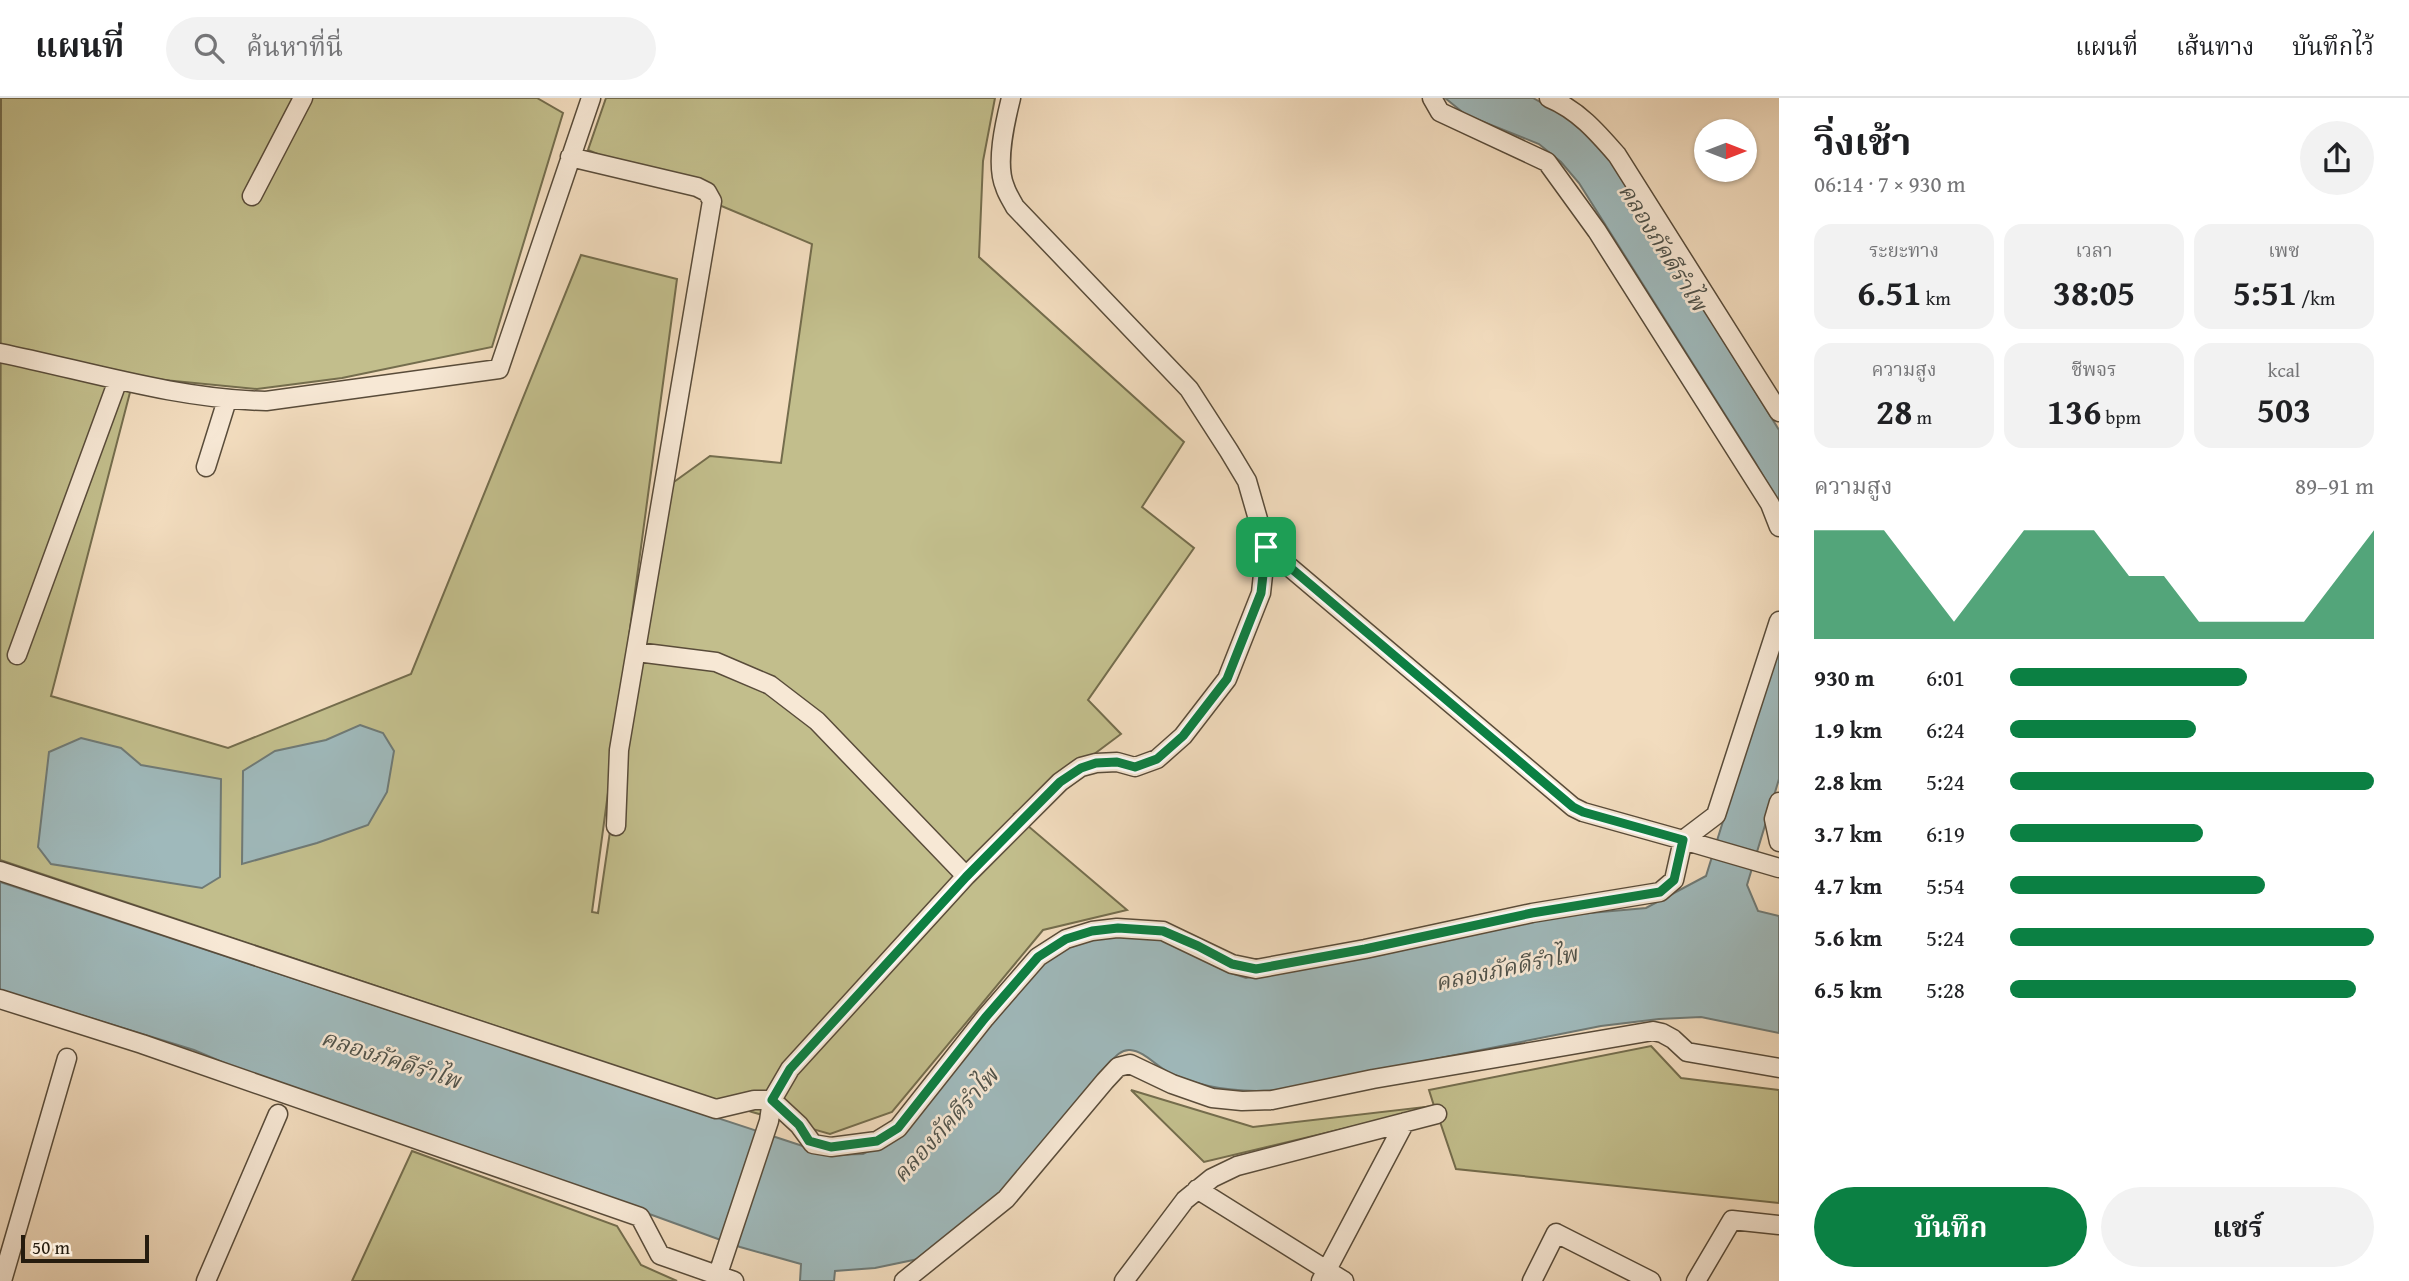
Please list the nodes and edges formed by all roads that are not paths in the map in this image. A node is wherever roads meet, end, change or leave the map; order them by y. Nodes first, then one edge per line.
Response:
1 (303, 98) edge
2 (590, 98) edge
3 (1011, 98) edge
4 (1432, 98) edge
5 (1549, 98) edge
6 (570, 157) junction
7 (252, 196) dead end
8 (0, 353) edge
9 (118, 380) junction
10 (227, 400) junction
11 (1779, 412) edge
12 (206, 467) dead end
13 (1779, 527) edge
14 (1266, 547) junction
15 (1779, 621) edge
16 (637, 652) junction
17 (17, 655) dead end
18 (1779, 802) edge
19 (616, 826) dead end
20 (1689, 842) junction
21 (1779, 842) edge
22 (1774, 866) edge
23 (0, 871) edge
24 (966, 877) junction
25 (0, 999) edge
26 (67, 1058) dead end
27 (1779, 1068) edge
28 (772, 1100) junction
29 (278, 1114) dead end
30 (1437, 1114) dead end
31 (1405, 1122) junction
32 (1197, 1189) junction
33 (1779, 1225) edge
34 (725, 1271) edge
35 (1324, 1277) edge
36 (2, 1281) edge
37 (206, 1281) edge
38 (904, 1281) edge
39 (1124, 1281) edge
40 (1345, 1281) edge
41 (1532, 1281) edge
42 (1651, 1281) edge
43 (1696, 1281) edge

1 - 7 street
2 - 6 street
3 - 14 street
4 - 13 street
5 - 11 street
6 - 10 street
6 - 16 street
8 - 9 street
9 - 10 street
9 - 17 street
10 - 12 street
14 - 20 street
14 - 24 street
15 - 20 street
16 - 19 street
16 - 24 street
18 - 21 street
20 - 22 street
20 - 28 street
23 - 28 street
24 - 28 street
25 - 34 street
26 - 36 street
27 - 38 street
28 - 34 street
29 - 37 street
30 - 31 street
31 - 32 street
31 - 35 street
32 - 35 street
32 - 39 street
33 - 43 street
35 - 40 street
41 - 42 street

